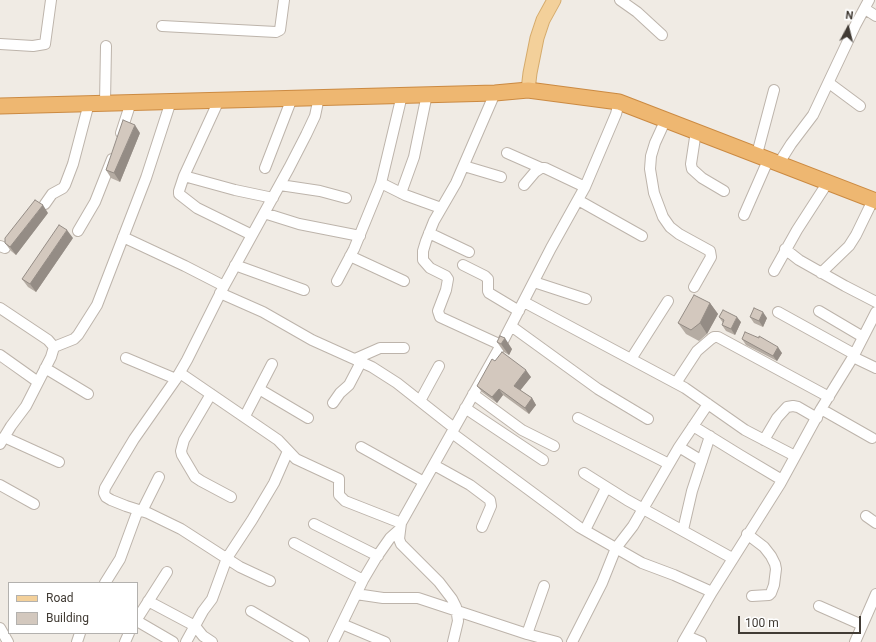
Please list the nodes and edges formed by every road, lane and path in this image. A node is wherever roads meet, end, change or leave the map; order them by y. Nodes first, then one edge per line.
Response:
1 (51, 0) edge
2 (284, 0) edge
3 (554, 0) edge
4 (620, 0) edge
5 (867, 4) edge
6 (876, 16) edge
7 (162, 26) dead end
8 (662, 35) dead end
9 (0, 44) edge
10 (106, 46) dead end
11 (829, 83) junction
12 (528, 90) junction
13 (774, 90) dead end
14 (495, 93) junction
15 (427, 94) junction
16 (402, 95) junction
17 (319, 97) junction
18 (292, 98) junction
19 (219, 100) junction
20 (171, 101) junction
21 (131, 102) junction
22 (620, 102) junction
23 (89, 103) junction
24 (105, 103) junction
25 (0, 106) edge
26 (860, 106) dead end
27 (666, 119) junction
28 (696, 131) junction
29 (507, 153) dead end
30 (768, 158) junction
31 (464, 166) junction
32 (264, 168) dead end
33 (541, 168) junction
34 (184, 176) junction
35 (501, 177) dead end
36 (828, 182) junction
37 (381, 183) junction
38 (280, 185) junction
39 (524, 185) dead end
40 (585, 187) junction
41 (724, 191) dead end
42 (401, 193) junction
43 (273, 198) junction
44 (346, 198) dead end
45 (578, 200) junction
46 (874, 200) edge
47 (45, 204) dead end
48 (441, 208) junction
49 (264, 212) junction
50 (744, 214) dead end
51 (78, 231) dead end
52 (429, 233) junction
53 (252, 235) junction
54 (360, 236) junction
55 (642, 236) dead end
56 (123, 237) junction
57 (785, 249) junction
58 (469, 252) dead end
59 (350, 256) junction
60 (235, 265) junction
61 (463, 265) dead end
62 (774, 271) dead end
63 (821, 273) junction
64 (337, 280) dead end
65 (404, 281) dead end
66 (534, 282) junction
67 (694, 287) dead end
68 (222, 289) junction
69 (304, 290) dead end
70 (586, 299) dead end
71 (668, 301) dead end
72 (876, 302) edge
73 (521, 306) junction
74 (0, 308) edge
75 (819, 311) dead end
76 (778, 312) dead end
77 (876, 312) edge
78 (511, 326) junction
79 (863, 337) junction
80 (501, 345) junction
81 (54, 347) junction
82 (404, 348) dead end
83 (0, 355) edge
84 (854, 356) junction
85 (126, 358) dead end
86 (632, 359) junction
87 (358, 360) junction
88 (272, 364) dead end
89 (439, 366) dead end
90 (45, 368) junction
91 (876, 368) edge
92 (178, 376) junction
93 (38, 382) junction
94 (676, 383) junction
95 (259, 389) junction
96 (88, 394) dead end
97 (210, 394) junction
98 (473, 394) junction
99 (829, 397) junction
100 (420, 401) junction
101 (333, 403) dead end
102 (708, 404) junction
103 (466, 408) junction
104 (819, 414) junction
105 (245, 416) junction
106 (308, 418) dead end
107 (578, 418) dead end
108 (648, 419) dead end
109 (694, 426) junction
110 (453, 430) junction
111 (710, 436) junction
112 (872, 438) dead end
113 (2, 440) edge
114 (764, 440) junction
115 (554, 446) dead end
116 (361, 447) dead end
117 (679, 447) junction
118 (288, 451) junction
119 (795, 456) junction
120 (543, 460) dead end
121 (702, 461) junction
122 (59, 462) dead end
123 (669, 464) junction
124 (434, 465) junction
125 (584, 473) dead end
126 (159, 476) dead end
127 (782, 480) junction
128 (424, 482) junction
129 (0, 485) edge
130 (606, 488) junction
131 (231, 496) dead end
132 (34, 504) dead end
133 (644, 509) junction
134 (140, 511) junction
135 (866, 516) dead end
136 (876, 523) edge
137 (314, 524) dead end
138 (400, 527) junction
139 (482, 527) dead end
140 (584, 530) junction
141 (683, 530) junction
142 (747, 534) junction
143 (294, 543) dead end
144 (616, 548) junction
145 (378, 556) junction
146 (226, 558) junction
147 (732, 558) junction
148 (167, 572) dead end
149 (363, 580) junction
150 (270, 581) dead end
151 (106, 582) edge
152 (544, 586) dead end
153 (712, 592) junction
154 (356, 594) junction
155 (876, 594) edge
156 (752, 596) dead end
157 (148, 601) junction
158 (819, 606) dead end
159 (251, 610) dead end
160 (457, 611) junction
161 (872, 611) edge
162 (138, 618) edge
163 (138, 621) edge
164 (342, 624) junction
165 (862, 625) junction
166 (195, 626) junction
167 (0, 628) edge
168 (527, 634) junction
169 (685, 639) edge
170 (8, 642) edge
171 (173, 642) edge
172 (186, 642) edge
173 (212, 642) edge
174 (304, 642) edge
175 (333, 642) edge
176 (385, 642) edge
177 (453, 642) edge
178 (557, 642) edge
179 (572, 642) edge
180 (701, 642) edge
181 (855, 642) edge

1 - 9 street
2 - 7 street
3 - 12 main road
4 - 8 street
5 - 6 street
5 - 11 street
10 - 24 street
11 - 26 street
11 - 30 street
12 - 14 highway
12 - 22 highway
13 - 30 street
14 - 15 highway
14 - 31 street
15 - 16 highway
15 - 42 street
16 - 17 highway
16 - 37 street
17 - 18 highway
17 - 38 street
18 - 19 highway
18 - 32 street
19 - 20 highway
19 - 34 street
20 - 21 highway
20 - 56 street
21 - 24 highway
21 - 51 street
22 - 27 highway
22 - 40 street
23 - 24 highway
23 - 25 highway
23 - 47 street
27 - 28 highway
27 - 67 street
28 - 30 highway
28 - 41 street
29 - 33 street
30 - 36 highway
30 - 50 street
31 - 35 street
31 - 48 street
33 - 39 street
33 - 40 street
34 - 43 street
34 - 53 street
36 - 46 highway
36 - 57 street
37 - 42 street
37 - 54 street
38 - 43 street
38 - 44 street
40 - 45 street
42 - 48 street
43 - 49 street
45 - 55 street
45 - 66 street
46 - 63 street
48 - 52 street
49 - 53 street
49 - 54 street
52 - 58 street
52 - 80 street
53 - 60 street
54 - 59 street
56 - 68 street
56 - 81 street
57 - 62 street
57 - 63 street
59 - 64 street
59 - 65 street
60 - 68 street
60 - 69 street
61 - 73 street
63 - 72 street
66 - 70 street
66 - 73 street
68 - 87 street
68 - 92 street
71 - 86 street
73 - 78 street
73 - 86 street
74 - 81 street
75 - 79 street
76 - 84 street
77 - 79 street
78 - 80 street
78 - 108 street
79 - 84 street
80 - 98 street
81 - 90 street
82 - 87 street
83 - 93 street
84 - 91 street
84 - 99 street
85 - 92 street
86 - 94 street
87 - 100 street
87 - 101 street
88 - 95 street
89 - 100 street
90 - 93 street
90 - 96 street
92 - 97 street
92 - 134 street
93 - 113 street
94 - 99 street
94 - 102 street
95 - 105 street
95 - 106 street
97 - 105 street
97 - 131 street
98 - 103 street
98 - 115 street
99 - 104 street
100 - 110 street
102 - 109 street
102 - 114 street
103 - 110 street
103 - 120 street
104 - 112 street
104 - 114 street
104 - 119 street
105 - 118 street
107 - 123 street
109 - 111 street
109 - 117 street
110 - 124 street
110 - 140 street
111 - 121 street
111 - 127 street
113 - 122 street
114 - 119 street
116 - 128 street
117 - 121 street
117 - 123 street
118 - 138 street
118 - 146 street
119 - 127 street
121 - 141 street
123 - 133 street
124 - 128 street
124 - 139 street
125 - 130 street
126 - 134 street
127 - 142 street
128 - 138 street
129 - 132 street
130 - 133 street
130 - 140 street
133 - 141 street
133 - 144 street
134 - 146 street
134 - 151 street
135 - 136 street
137 - 145 street
138 - 145 street
138 - 160 street
140 - 144 street
141 - 147 street
142 - 147 street
142 - 156 street
143 - 149 street
144 - 153 street
144 - 179 street
145 - 149 street
146 - 150 street
146 - 166 street
147 - 153 street
148 - 157 street
149 - 154 street
152 - 168 street
153 - 169 street
154 - 160 street
154 - 164 street
155 - 161 street
157 - 162 street
157 - 166 street
158 - 165 street
159 - 174 street
160 - 168 street
160 - 177 street
161 - 165 street
163 - 171 street
164 - 175 street
164 - 176 street
165 - 181 street
166 - 172 street
166 - 173 street
167 - 170 street
168 - 178 street
169 - 180 street

